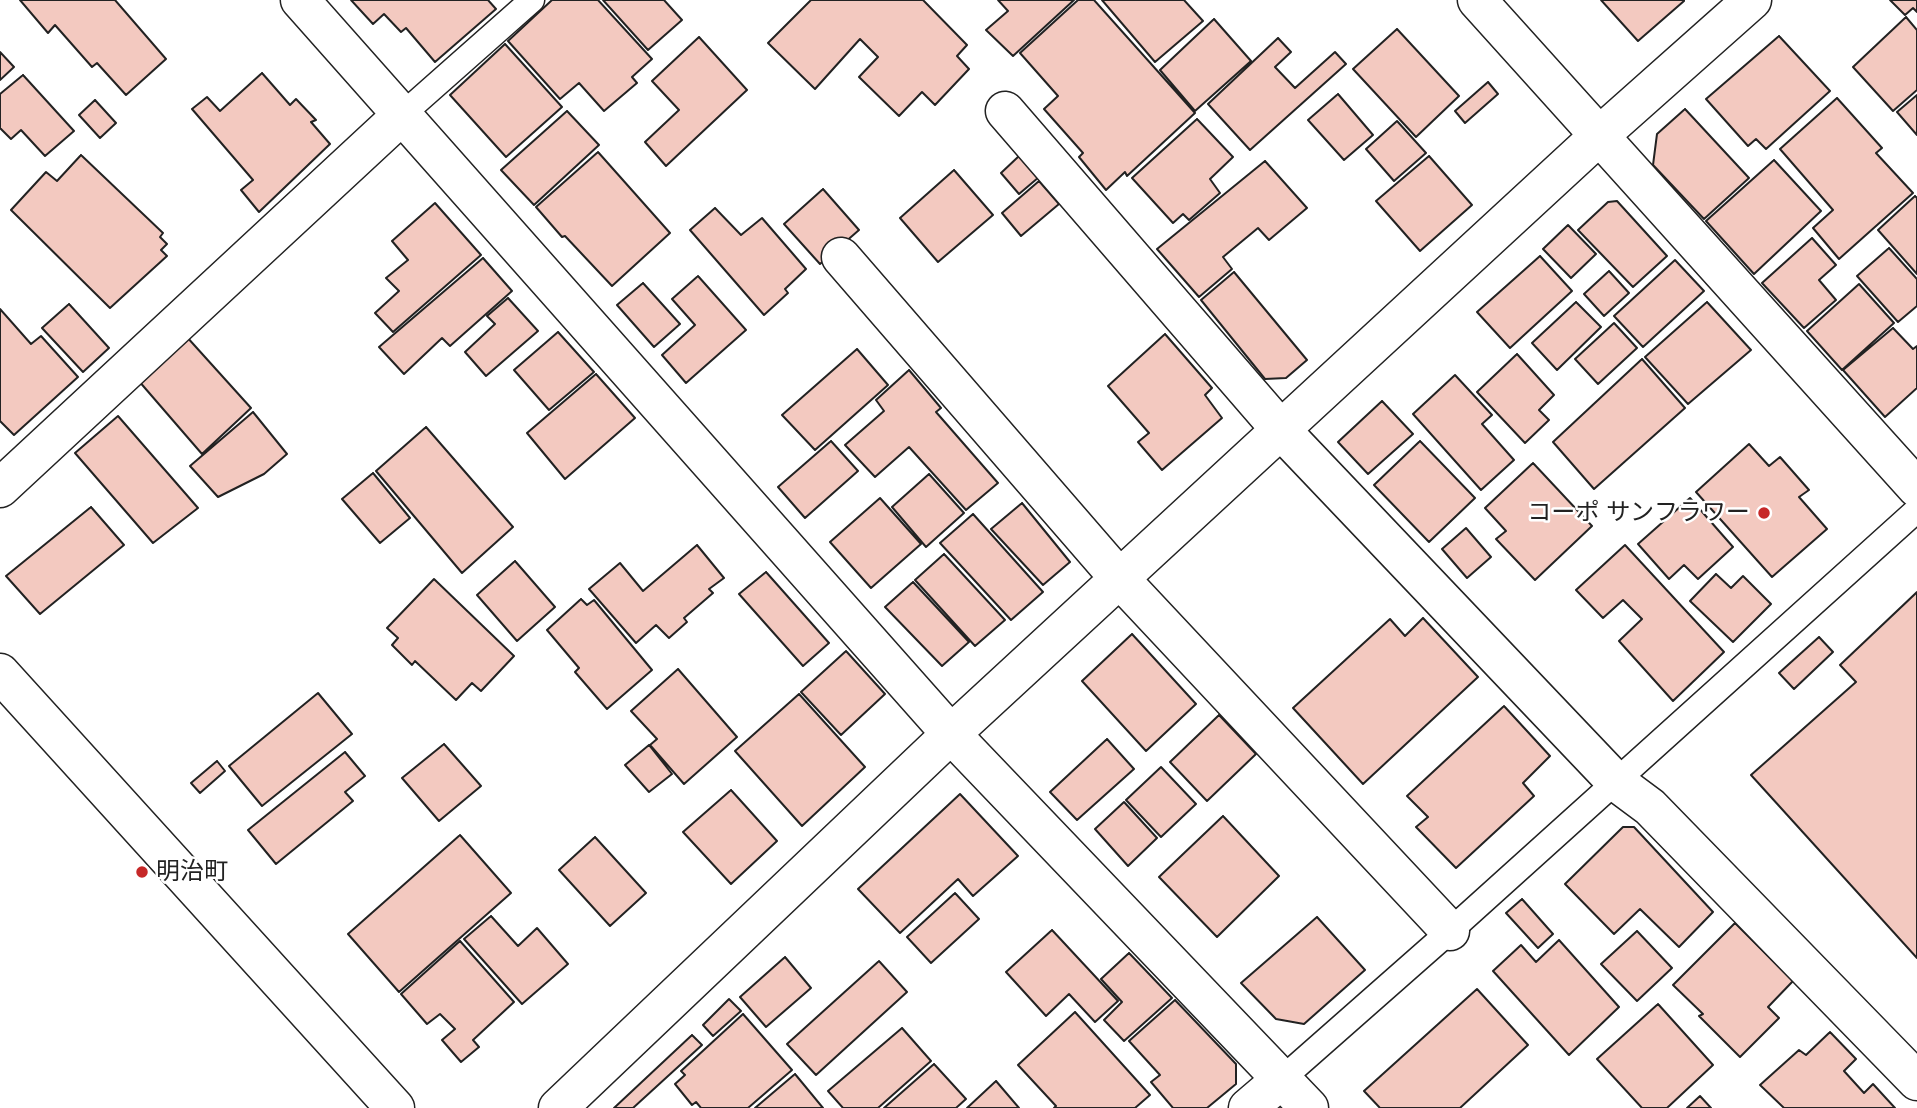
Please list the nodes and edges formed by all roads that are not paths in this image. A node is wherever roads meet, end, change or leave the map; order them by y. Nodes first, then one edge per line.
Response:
1 (300, 0) edge
2 (532, 0) edge
3 (1476, 0) edge
4 (1752, 0) edge
5 (1005, 111) dead end
6 (402, 116) junction
7 (1599, 136) junction
8 (841, 257) dead end
9 (1281, 430) junction
10 (0, 488) edge
11 (1917, 488) edge
12 (1917, 509) edge
13 (1120, 579) junction
14 (0, 673) edge
15 (951, 734) junction
16 (1615, 781) junction
17 (1450, 931) junction
18 (1282, 1079) junction
19 (1917, 1081) edge
20 (395, 1108) edge
21 (558, 1108) edge
22 (1248, 1108) edge
23 (1309, 1108) edge

1 - 6 street
2 - 6 lane
3 - 7 street
4 - 7 street
5 - 9 street
6 - 10 street
6 - 15 street
7 - 9 street
7 - 11 street
8 - 13 street
9 - 13 street
9 - 16 street
12 - 16 lane
13 - 15 street
13 - 17 street
14 - 20 street
15 - 18 street
15 - 21 street
16 - 17 lane
16 - 19 street
17 - 18 lane
18 - 22 street
18 - 23 street

